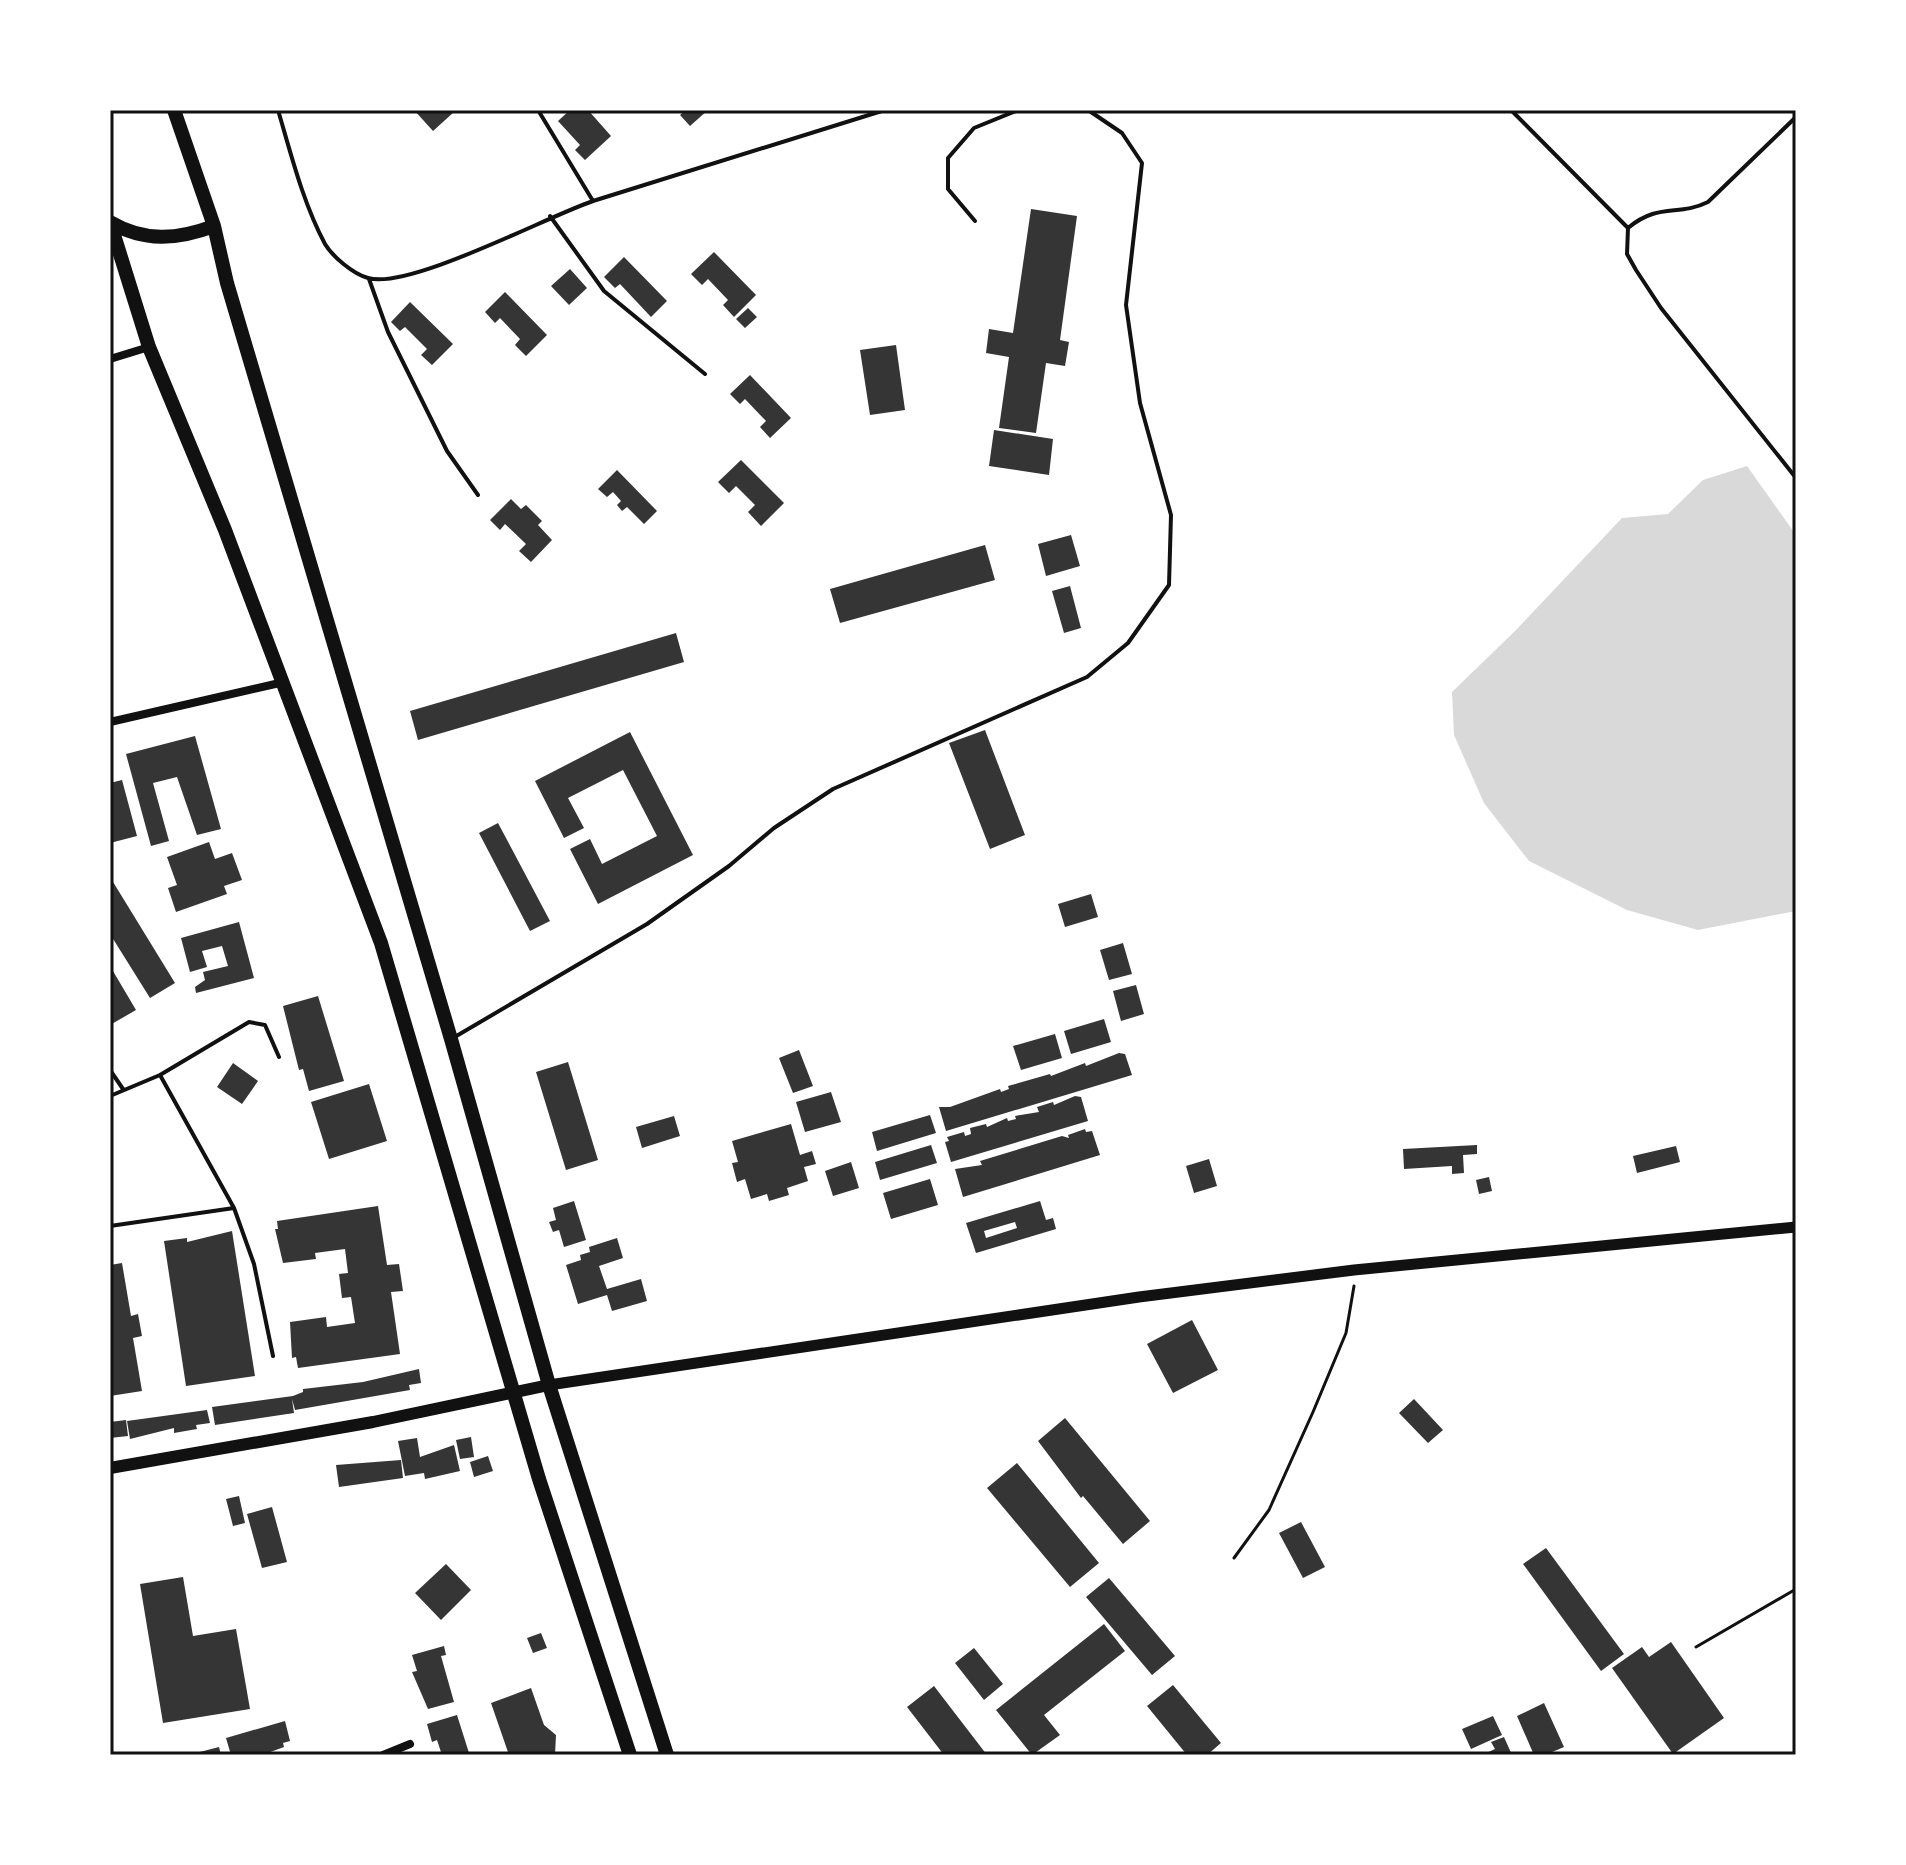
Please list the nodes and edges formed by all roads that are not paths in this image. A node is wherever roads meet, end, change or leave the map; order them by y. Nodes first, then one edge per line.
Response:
1 (174, 110) edge
2 (278, 110) edge
3 (538, 110) edge
4 (885, 110) edge
5 (1018, 110) edge
6 (1088, 110) edge
7 (1511, 110) edge
8 (1796, 117) edge
9 (593, 201) junction
10 (550, 216) junction
11 (975, 221) dead end
12 (110, 222) edge
13 (214, 226) junction
14 (1628, 228) junction
15 (369, 279) junction
16 (149, 347) junction
17 (110, 359) edge
18 (705, 374) dead end
19 (1796, 478) edge
20 (478, 495) dead end
21 (284, 682) junction
22 (110, 722) edge
23 (451, 1039) junction
24 (279, 1057) dead end
25 (110, 1070) edge
26 (160, 1075) junction
27 (123, 1089) junction
28 (110, 1096) edge
29 (234, 1208) junction
30 (110, 1226) edge
31 (1796, 1227) edge
32 (273, 1356) dead end
33 (549, 1385) junction
34 (515, 1391) junction
35 (110, 1468) edge
36 (410, 1744) dead end
37 (383, 1755) edge
38 (630, 1755) edge
39 (667, 1755) edge

1 - 13 highway
2 - 15 lane
3 - 9 lane
4 - 9 lane
5 - 11 lane
6 - 23 lane
7 - 14 lane
8 - 14 lane
9 - 10 lane
10 - 15 lane
10 - 18 lane
12 - 13 highway
12 - 16 highway
13 - 23 highway
14 - 19 lane
15 - 20 lane
16 - 17 street
16 - 21 highway
21 - 22 street
21 - 34 highway
23 - 33 highway
24 - 26 lane
25 - 27 lane
26 - 27 lane
26 - 29 lane
27 - 28 lane
29 - 30 lane
29 - 32 lane
31 - 33 street
33 - 34 main road
33 - 39 highway
34 - 35 main road
34 - 38 highway
36 - 37 street

